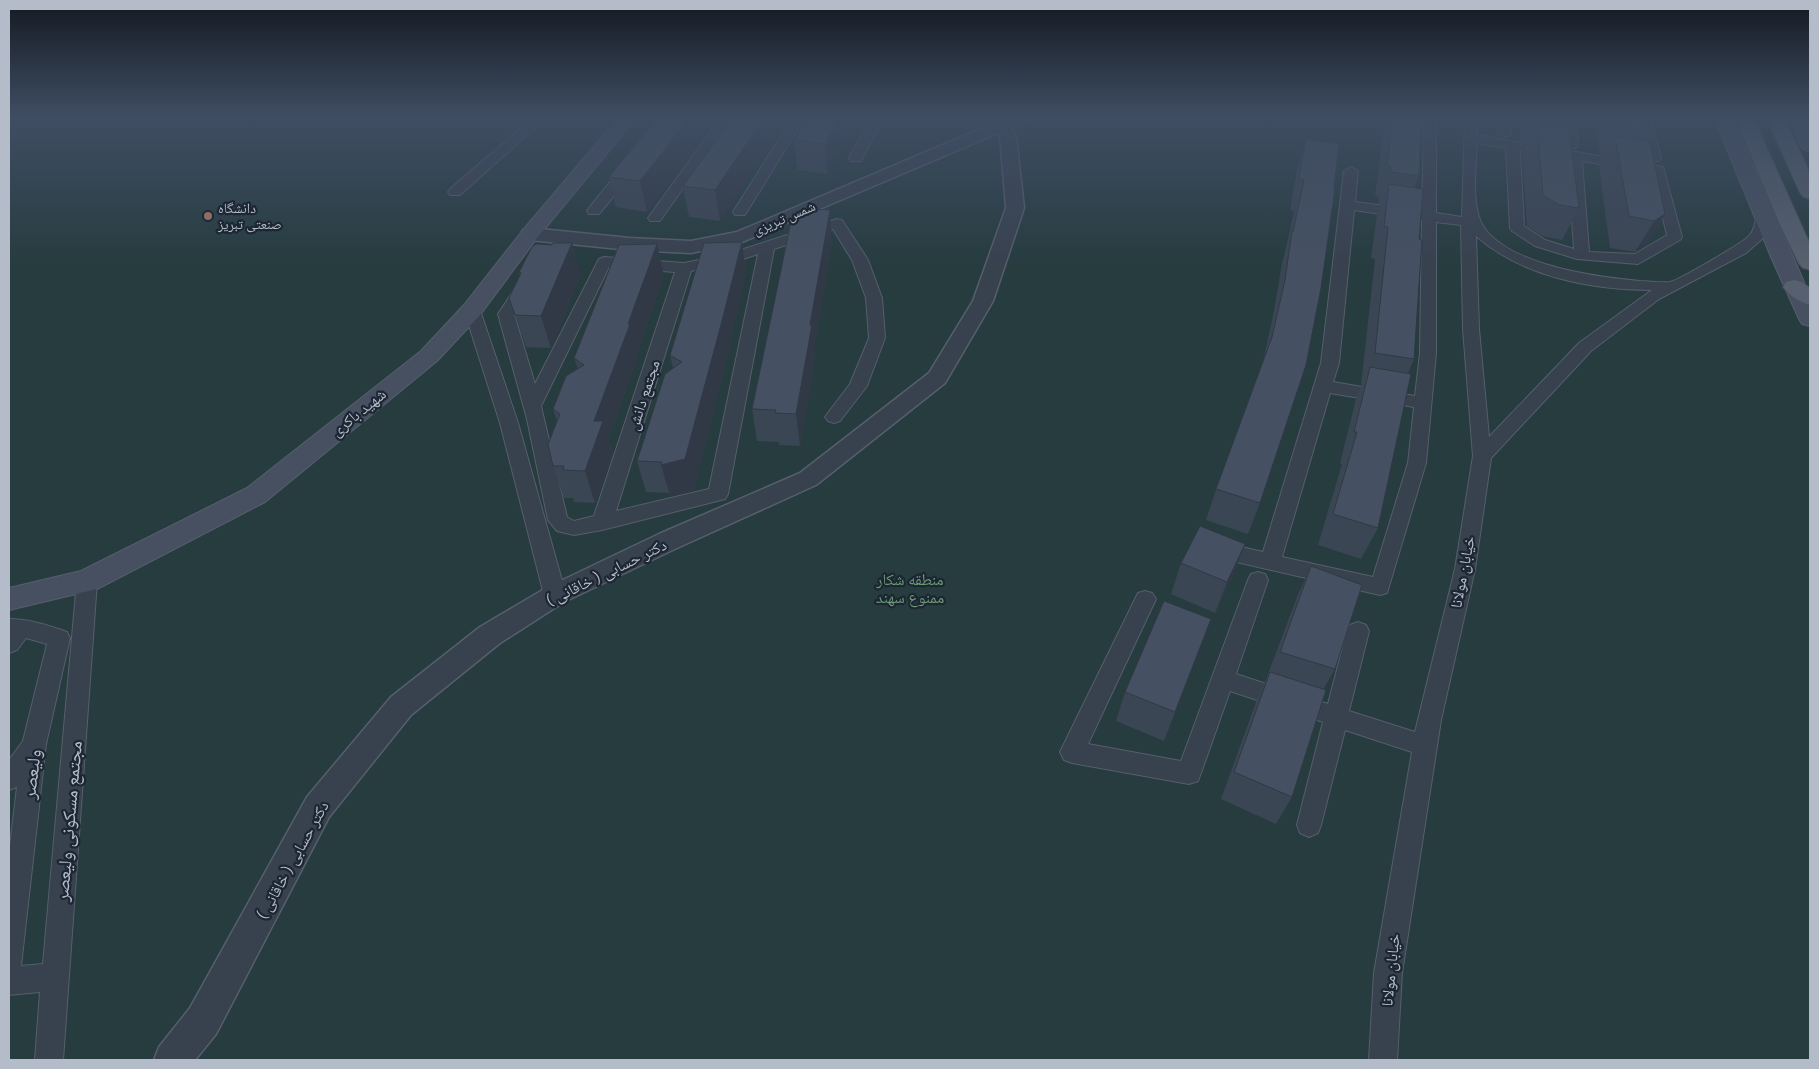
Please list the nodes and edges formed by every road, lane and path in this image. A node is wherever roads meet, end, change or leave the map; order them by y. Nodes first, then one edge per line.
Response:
1 (483, 167) edge
2 (586, 167) edge
3 (629, 167) edge
4 (691, 167) edge
5 (768, 167) edge
6 (898, 167) edge
7 (1011, 167) edge
8 (1430, 167) edge
9 (1470, 167) edge
10 (1514, 167) edge
11 (1574, 167) edge
12 (1645, 167) edge
13 (1744, 167) edge
14 (1751, 167) edge
15 (1764, 167) edge
16 (1798, 167) edge
17 (1351, 171) dead end
18 (1748, 178) junction
19 (455, 192) dead end
20 (1810, 193) edge
21 (1347, 205) junction
22 (594, 211) dead end
23 (740, 212) dead end
24 (1469, 214) junction
25 (1430, 215) junction
26 (1764, 215) junction
27 (655, 218) dead end
28 (530, 234) junction
29 (767, 247) junction
30 (1741, 250) junction
31 (1582, 256) junction
32 (1781, 257) junction
33 (1810, 264) edge
34 (684, 268) junction
35 (533, 274) edge
36 (1673, 286) junction
37 (1802, 292) edge
38 (472, 310) junction
39 (1810, 320) edge
40 (1323, 386) junction
41 (1423, 403) junction
42 (534, 413) junction
43 (834, 417) dead end
44 (509, 423) junction
45 (1482, 456) junction
46 (602, 523) junction
47 (1204, 546) edge
48 (1270, 561) junction
49 (1258, 580) dead end
50 (87, 581) junction
51 (555, 595) junction
52 (9, 599) edge
53 (1145, 599) dead end
54 (1358, 631) edge
55 (13, 633) edge
56 (1223, 679) junction
57 (1336, 717) junction
58 (34, 744) junction
59 (1425, 746) junction
60 (9, 779) edge
61 (1309, 825) dead end
62 (9, 962) edge
63 (56, 977) junction
64 (9, 981) edge
65 (49, 1060) edge
66 (172, 1060) edge
67 (1383, 1060) edge

1 - 19 street
2 - 28 main road, شهید باکری
3 - 22 street
4 - 27 street
5 - 23 street
6 - 28 street, شمس تبریزی
7 - 51 street, دکتر حسابی ( خاقانی )
8 - 25 street
9 - 24 street, خیابان مولانا
10 - 31 street
11 - 31 street
12 - 31 street
13 - 18 main road
14 - 18 main road
15 - 33 main road
16 - 20 main road
17 - 21 street
18 - 26 main road
21 - 25 street
21 - 40 street
24 - 25 street
24 - 36 street
24 - 45 street, خیابان مولانا
25 - 41 street
26 - 30 street
26 - 32 main road
28 - 38 main road, شهید باکری
29 - 34 street
29 - 43 street
29 - 46 street
30 - 32 street
30 - 36 street
32 - 37 main road
34 - 42 street
34 - 46 street, مجتمع دانش
35 - 42 street
36 - 45 street
37 - 39 main road
38 - 44 street
38 - 50 main road, شهید باکری
40 - 41 street
40 - 48 street
41 - 48 street
42 - 44 street
42 - 46 street
44 - 51 street
45 - 59 street, خیابان مولانا
47 - 48 street
49 - 56 street
50 - 52 main road, شهید باکری
50 - 63 street, مجتمع مسکونی ولیعصر
51 - 66 street, دکتر حسابی ( خاقانی )
53 - 56 street
54 - 57 street
55 - 58 street, ولیعصر
56 - 57 street
57 - 59 street
57 - 61 street
58 - 60 street
58 - 62 street, ولیعصر
59 - 67 street, خیابان مولانا
63 - 64 street
63 - 65 street, مجتمع مسکونی ولیعصر

